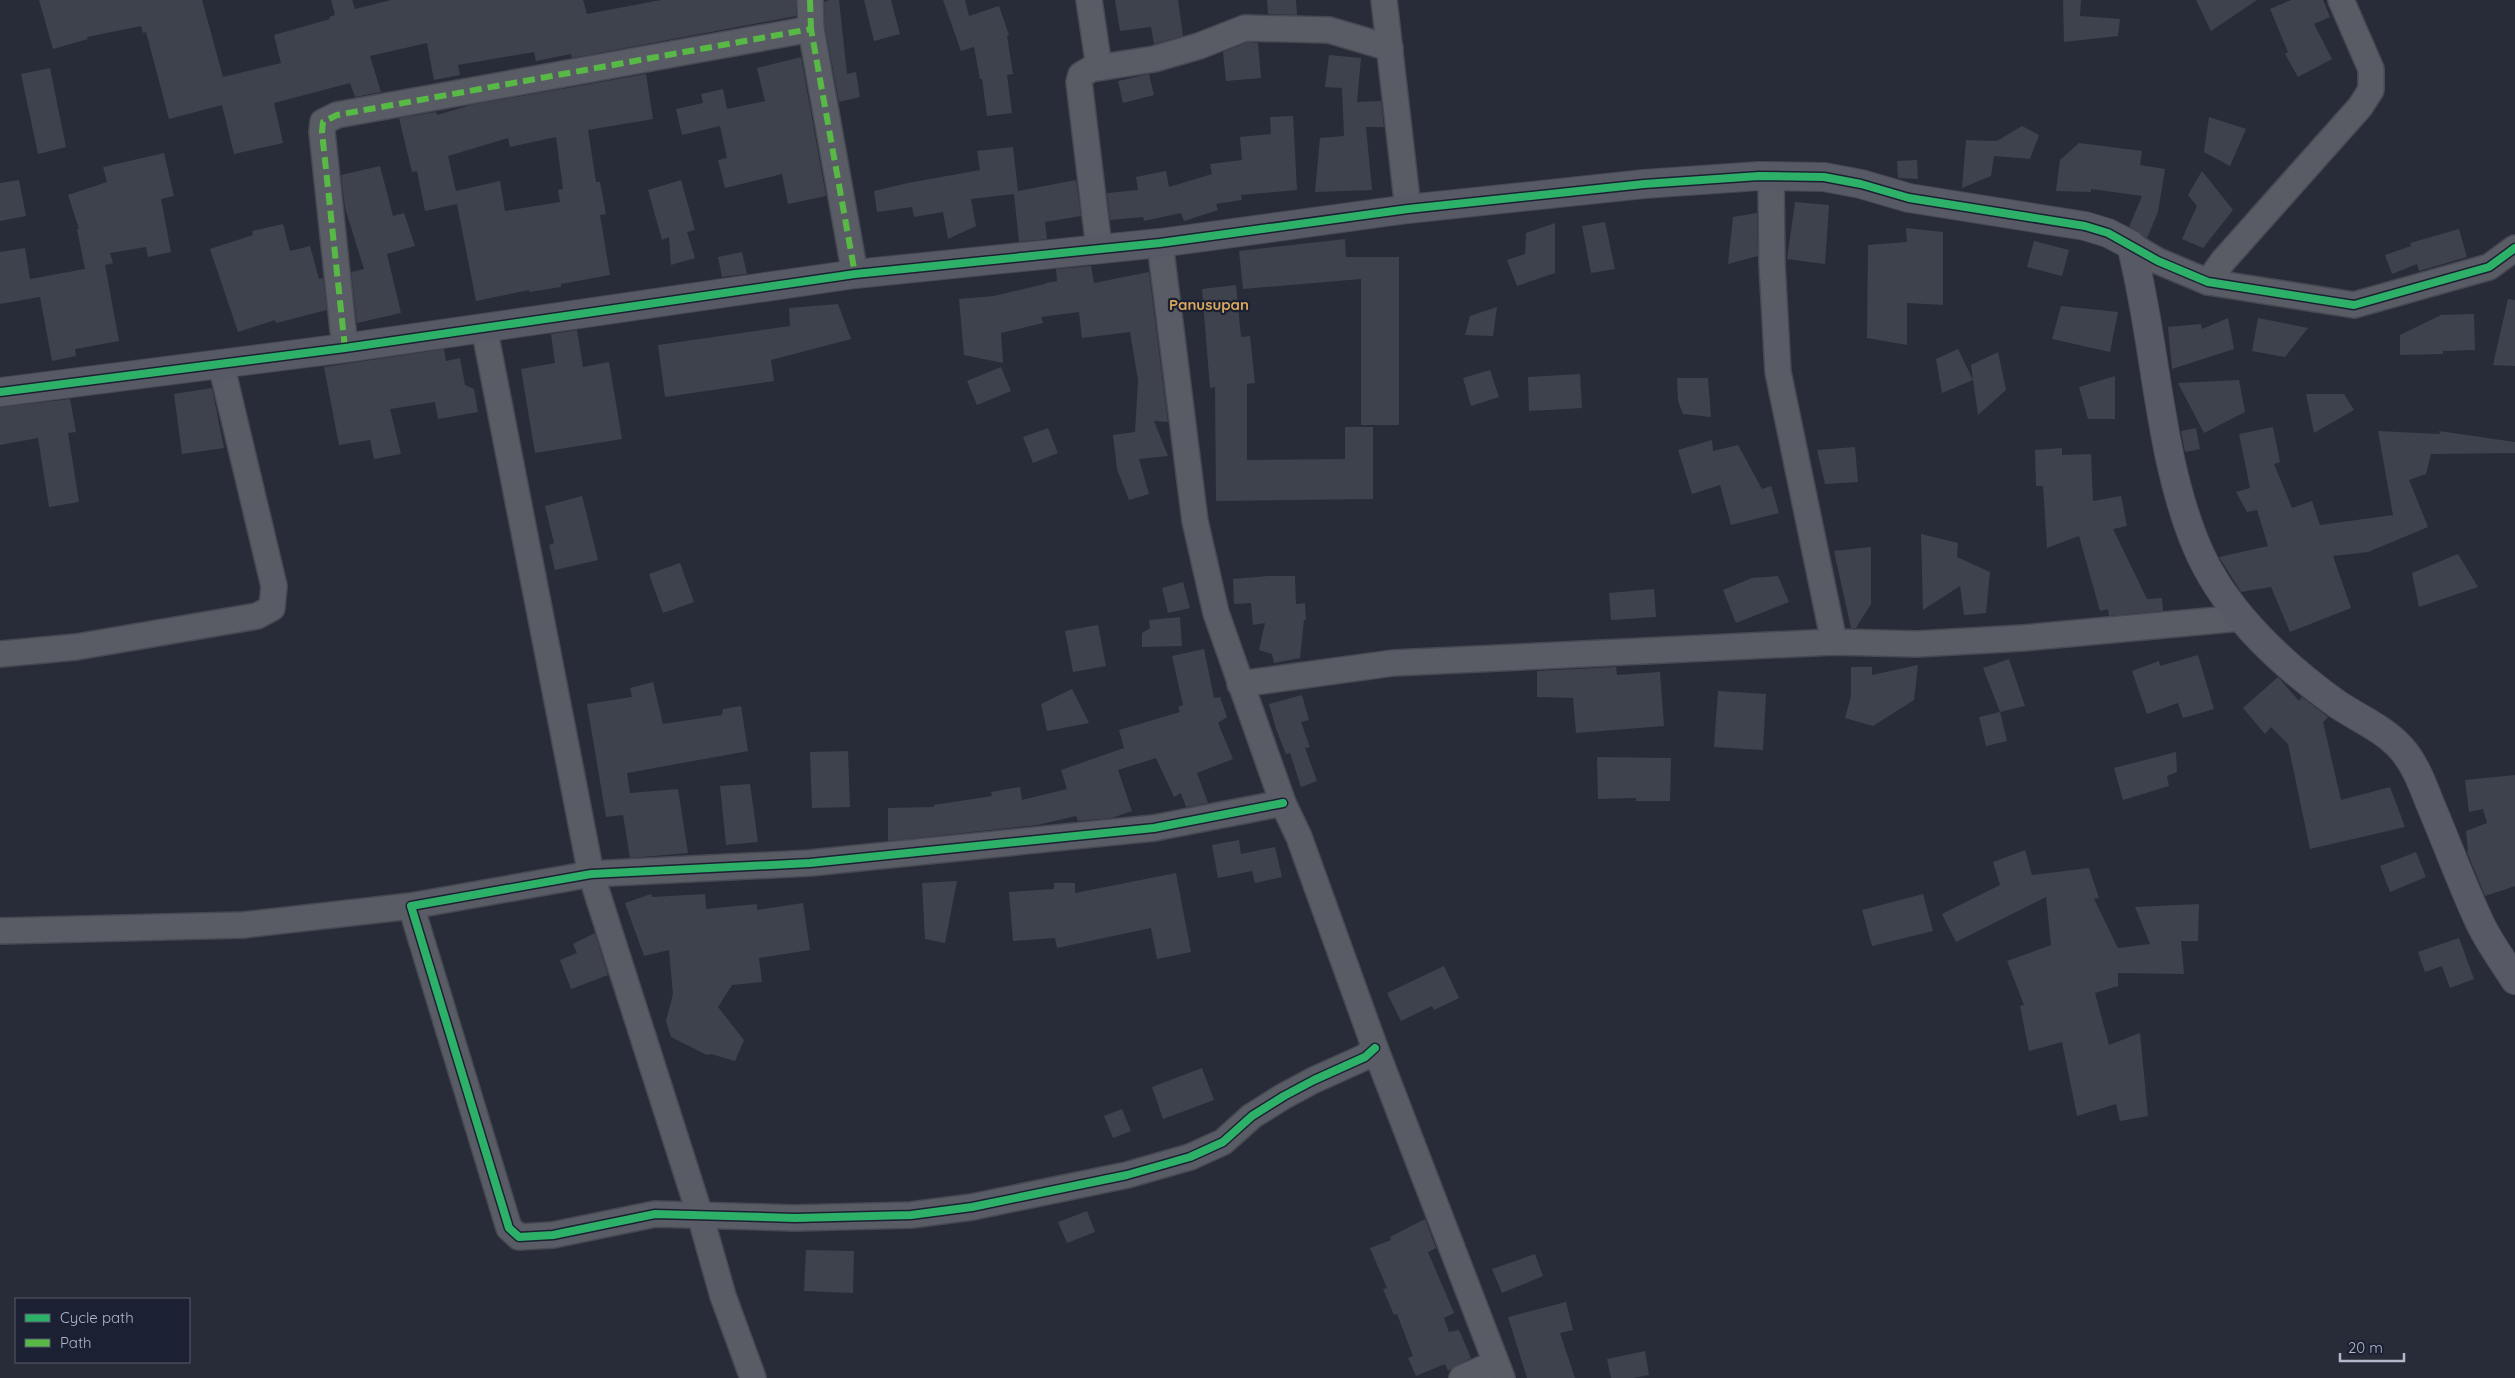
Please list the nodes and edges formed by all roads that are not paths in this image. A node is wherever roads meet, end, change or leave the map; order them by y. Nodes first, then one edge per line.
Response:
1 (810, 0) edge
2 (1089, 0) edge
3 (1384, 0) edge
4 (2341, 0) edge
5 (810, 29) junction
6 (1390, 48) junction
7 (1099, 67) junction
8 (1771, 176) junction
9 (1408, 209) junction
10 (1160, 243) junction
11 (2131, 245) junction
12 (1099, 248) junction
13 (2515, 248) edge
14 (855, 274) junction
15 (2208, 282) junction
16 (484, 328) junction
17 (345, 348) junction
18 (221, 364) junction
19 (0, 392) edge
20 (2241, 618) junction
21 (1834, 642) junction
22 (0, 654) edge
23 (1240, 684) junction
24 (1283, 803) junction
25 (591, 874) junction
26 (411, 906) junction
27 (0, 930) edge
28 (2515, 980) edge
29 (1376, 1048) junction
30 (700, 1215) junction
31 (1499, 1371) edge
32 (753, 1378) edge
33 (1462, 1378) edge

1 - 5 street
2 - 7 street
3 - 6 street
4 - 15 street
5 - 14 street
5 - 17 street
6 - 7 street
6 - 9 street
7 - 12 street
8 - 9 street
8 - 11 street
8 - 21 street
9 - 10 street
10 - 12 street
10 - 23 street
11 - 15 street
11 - 20 street
12 - 14 street
13 - 15 street
14 - 16 street
16 - 17 street
16 - 25 street
17 - 18 street
18 - 19 street
18 - 22 street
20 - 21 street
20 - 28 street
21 - 23 street
23 - 24 street
24 - 25 street
24 - 29 street
25 - 26 street
25 - 30 street
26 - 27 street
26 - 30 street
29 - 30 street
29 - 31 street
30 - 32 street
31 - 33 street

